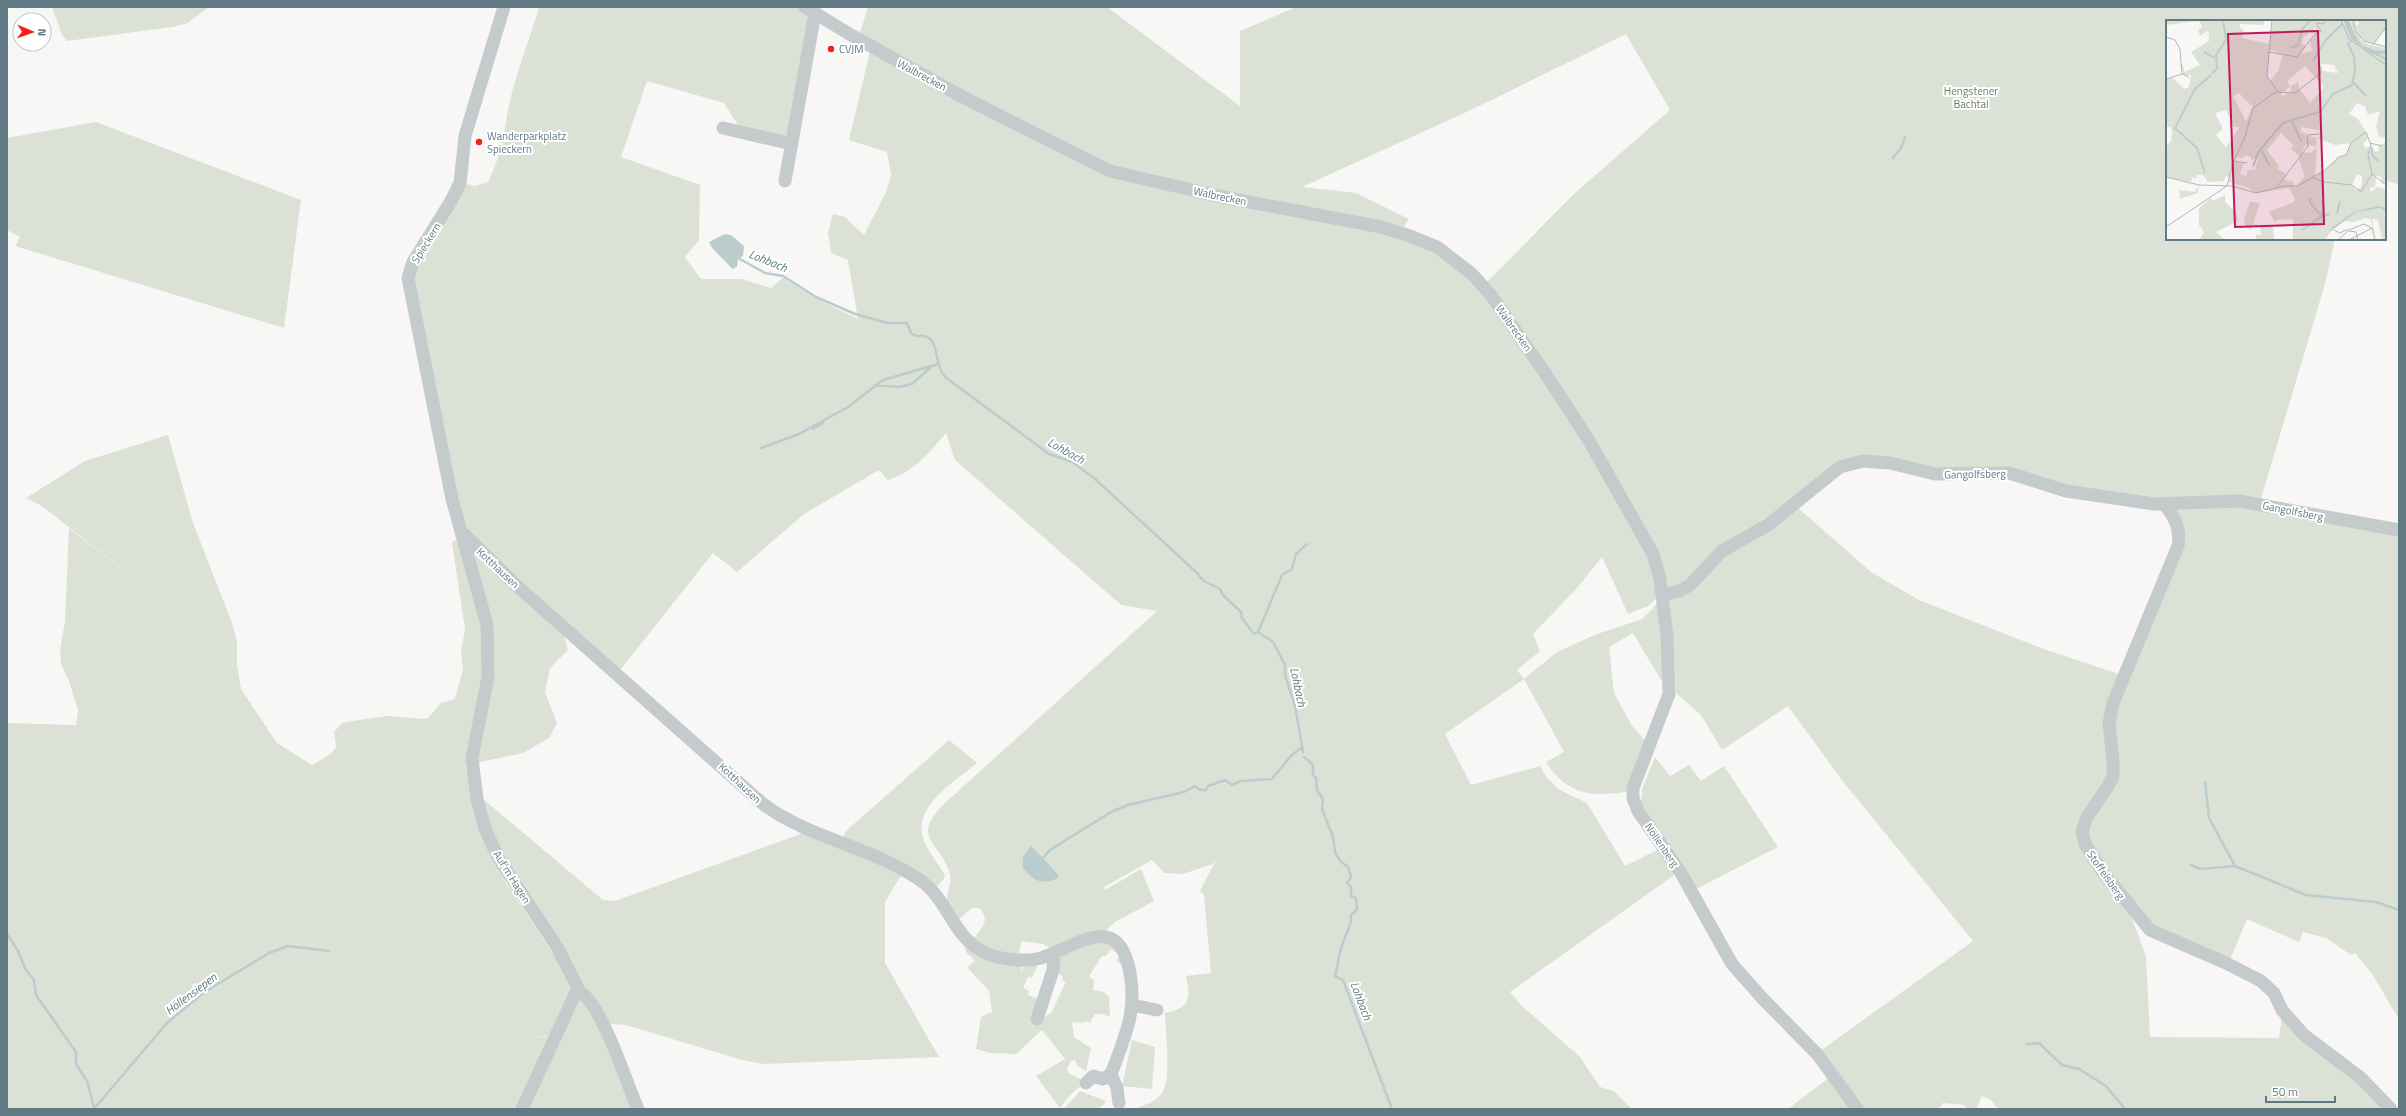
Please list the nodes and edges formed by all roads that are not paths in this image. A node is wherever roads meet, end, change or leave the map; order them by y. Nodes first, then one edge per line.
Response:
1 (504, 7) edge
2 (810, 10) edge
3 (723, 128) dead end
4 (792, 144) junction
5 (785, 181) dead end
6 (2165, 505) junction
7 (2399, 530) edge
8 (461, 531) junction
9 (1643, 534) joint
10 (1662, 594) junction
11 (1054, 954) junction
12 (578, 991) junction
13 (1132, 1005) junction
14 (1157, 1010) dead end
15 (1037, 1019) dead end
16 (1111, 1074) junction
17 (1086, 1083) dead end
18 (1119, 1103) dead end
19 (522, 1109) edge
20 (638, 1109) edge
21 (1857, 1109) edge
22 (2391, 1109) edge

1 - 8 street, Spieckern
2 - 4 street, Walbrecken
2 - 9 street, Walbrecken
3 - 4 street
4 - 5 street, Walbrecken
6 - 7 street, Gangolfsberg
6 - 10 street, Gangolfsberg
6 - 22 street, Stoffelsberg
8 - 11 street, Kotthausen
8 - 12 street, Auf'm Hagen
9 - 10 street, Nöllenberg
10 - 21 street, Nöllenberg
11 - 13 street, Kotthausen
11 - 15 street
12 - 19 street
12 - 20 street
13 - 14 street
13 - 16 street, Kotthausen
16 - 17 street
16 - 18 street

